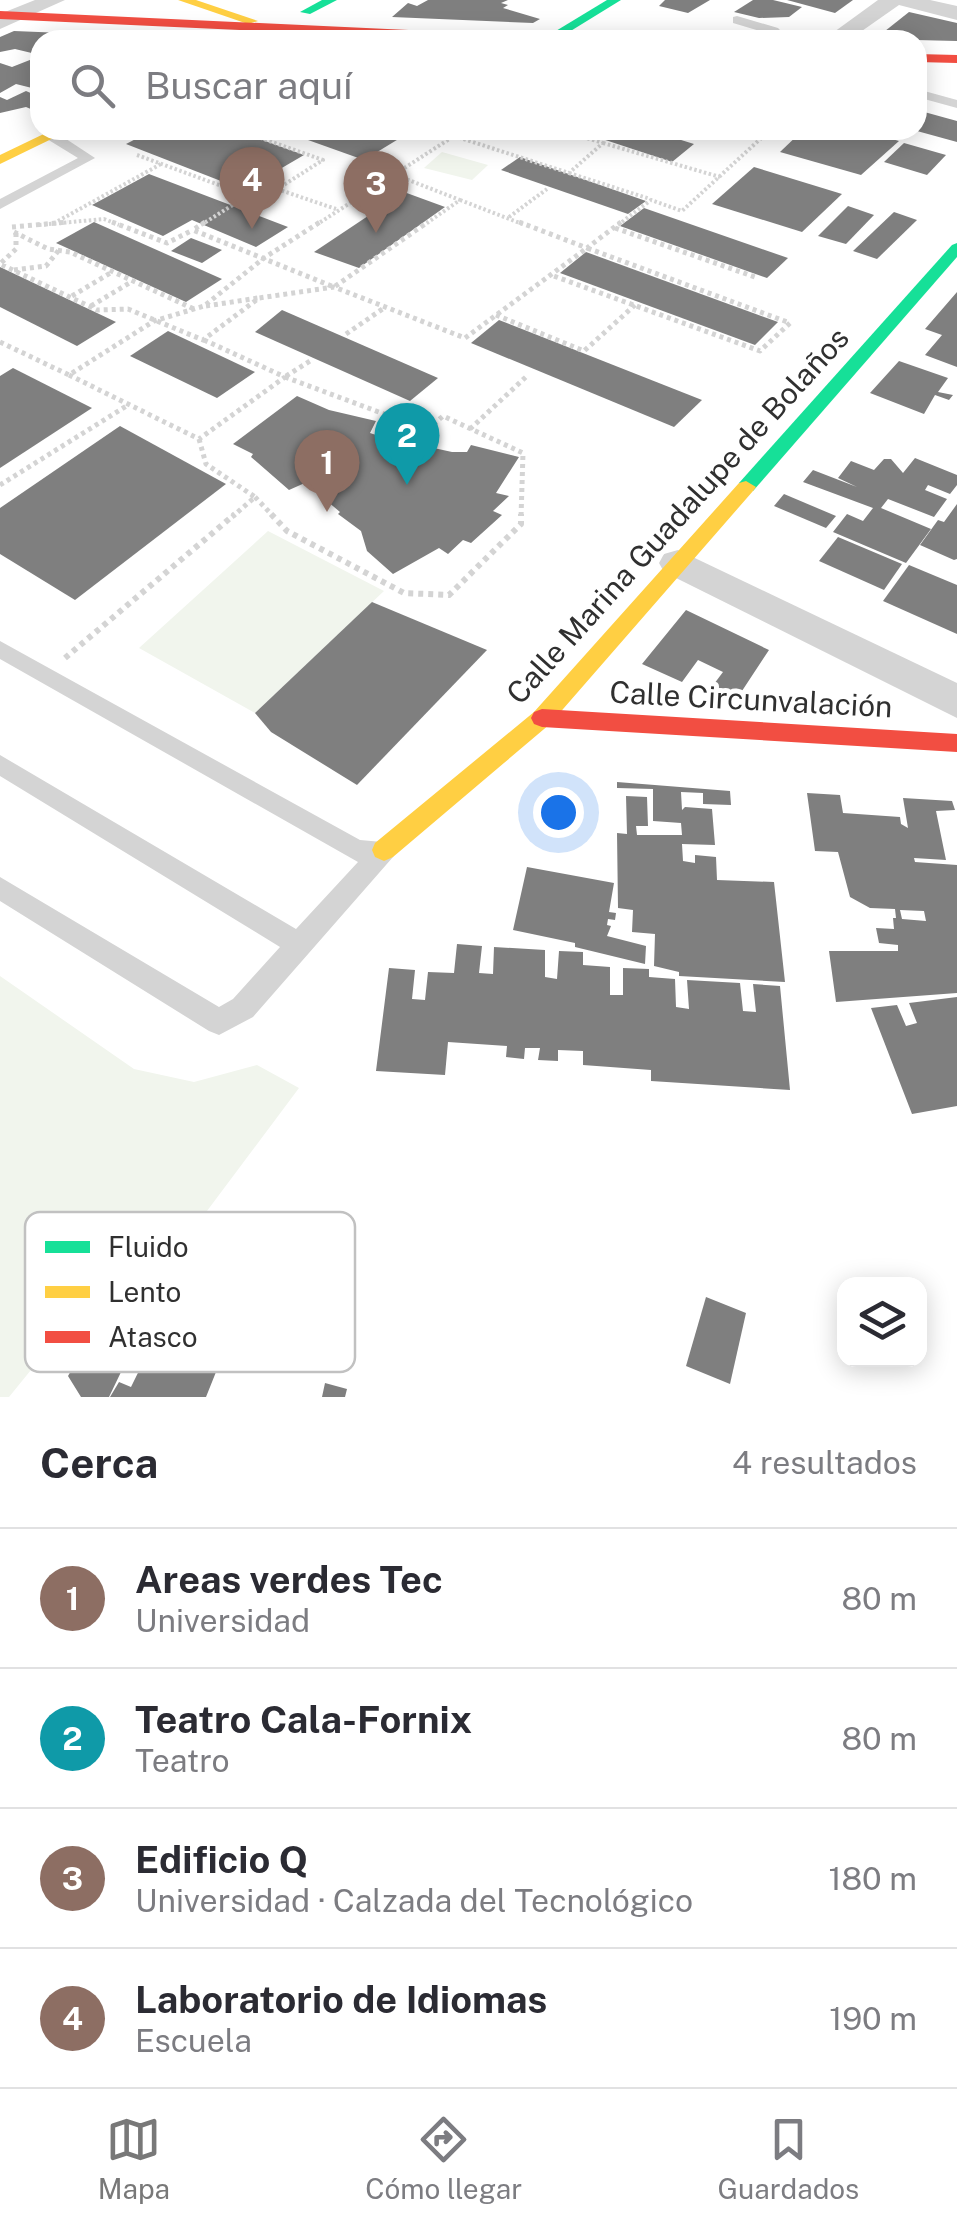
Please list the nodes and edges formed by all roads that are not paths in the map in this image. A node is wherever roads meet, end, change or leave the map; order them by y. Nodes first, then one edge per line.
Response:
1 (54, 0) edge
2 (184, 0) edge
3 (331, 0) edge
4 (615, 0) edge
5 (892, 0) edge
6 (903, 0) edge
7 (306, 12) joint
8 (957, 12) edge
9 (5, 18) edge
10 (737, 20) dead end
11 (258, 30) edge
12 (564, 30) edge
13 (771, 30) edge
14 (848, 30) edge
15 (927, 58) edge
16 (957, 60) edge
17 (927, 85) edge
18 (957, 87) edge
19 (927, 96) edge
20 (957, 104) edge
21 (42, 140) edge
22 (67, 140) edge
23 (0, 160) edge
24 (0, 205) edge
25 (957, 248) edge
26 (678, 563) junction
27 (0, 649) edge
28 (957, 702) edge
29 (542, 718) junction
30 (957, 743) edge
31 (0, 764) edge
32 (384, 850) junction
33 (0, 888) edge
34 (299, 945) junction

1 - 9 street
2 - 11 street
3 - 7 street
4 - 12 street
5 - 14 street
6 - 8 street
7 - 11 street
9 - 11 street
10 - 13 lane
15 - 16 street
17 - 18 lane
19 - 20 lane
21 - 23 street
22 - 24 lane
25 - 26 street, Calle Marina Guadalupe de Bolaños
26 - 28 street
26 - 29 street, Calle Marina Guadalupe de Bolaños
27 - 32 lane
29 - 30 street, Calle Circunvalación
29 - 32 street, Calle Marina Guadalupe de Bolaños
31 - 34 lane
32 - 34 lane
33 - 34 lane

